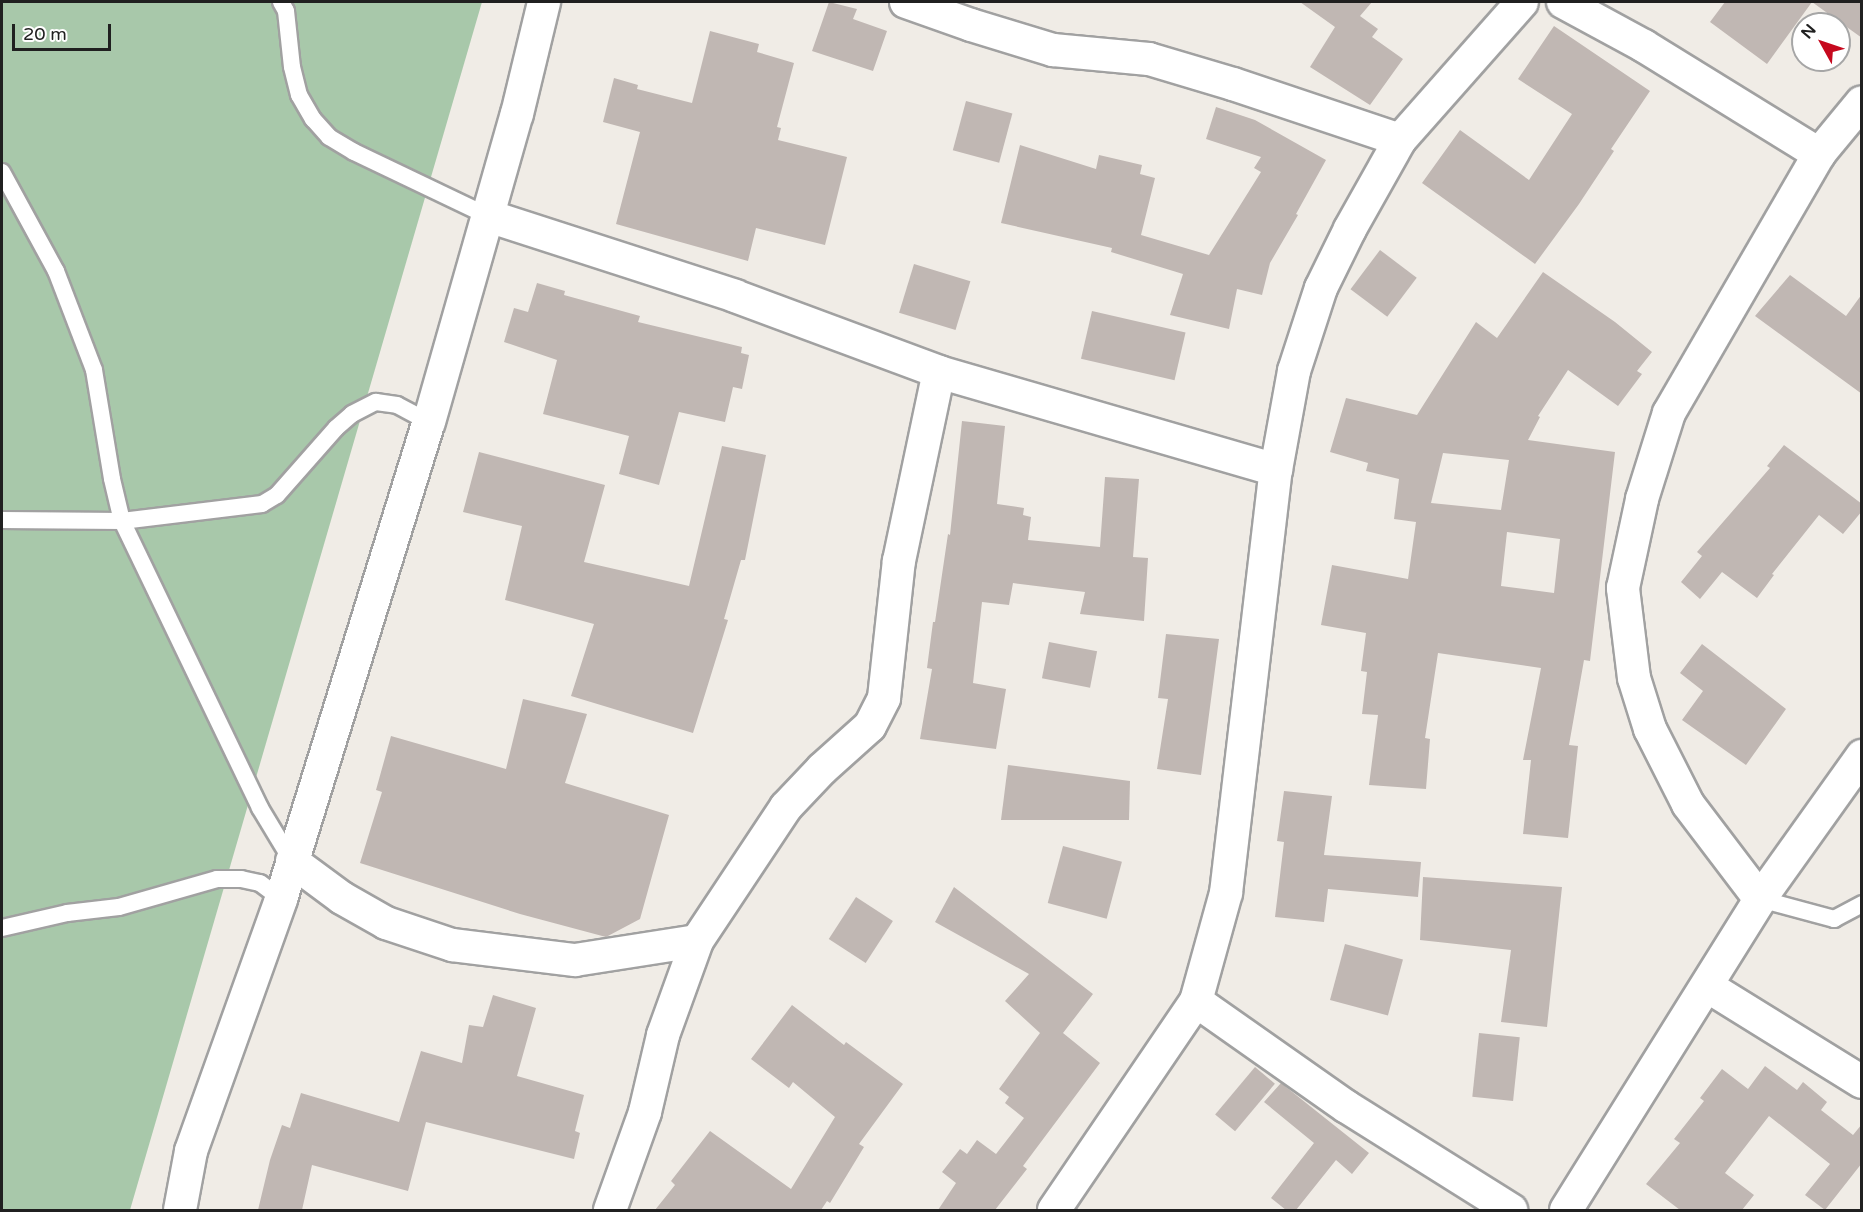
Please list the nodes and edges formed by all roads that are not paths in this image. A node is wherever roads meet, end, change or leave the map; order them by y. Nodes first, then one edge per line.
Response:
1 (281, 2) edge
2 (543, 2) edge
3 (906, 2) edge
4 (1522, 2) edge
5 (1563, 2) edge
6 (1862, 102) edge
7 (1400, 140) junction
8 (1819, 154) junction
9 (2, 172) edge
10 (488, 216) junction
11 (939, 372) junction
12 (429, 422) junction
13 (1275, 470) junction
14 (2, 520) edge
15 (122, 521) junction
16 (1862, 756) edge
17 (292, 861) junction
18 (281, 899) junction
19 (1760, 899) junction
20 (1862, 904) edge
21 (2, 928) edge
22 (697, 941) junction
23 (1707, 986) junction
24 (1196, 1001) junction
25 (1862, 1082) edge
26 (180, 1210) edge
27 (610, 1210) edge
28 (1054, 1210) edge
29 (1511, 1210) edge
30 (1566, 1210) edge

1 - 10 lane
2 - 10 street
3 - 7 street
4 - 7 street
5 - 8 street
6 - 8 street
7 - 13 street
8 - 19 street
9 - 15 lane
10 - 11 street
10 - 12 street
11 - 13 street
11 - 22 street
12 - 15 lane
12 - 17 street
13 - 24 street
14 - 15 lane
15 - 17 lane
16 - 19 street
17 - 18 street
17 - 22 street
18 - 21 lane
18 - 26 street
19 - 20 lane
19 - 23 street
22 - 27 street
23 - 25 street
23 - 30 street
24 - 28 street
24 - 29 street

